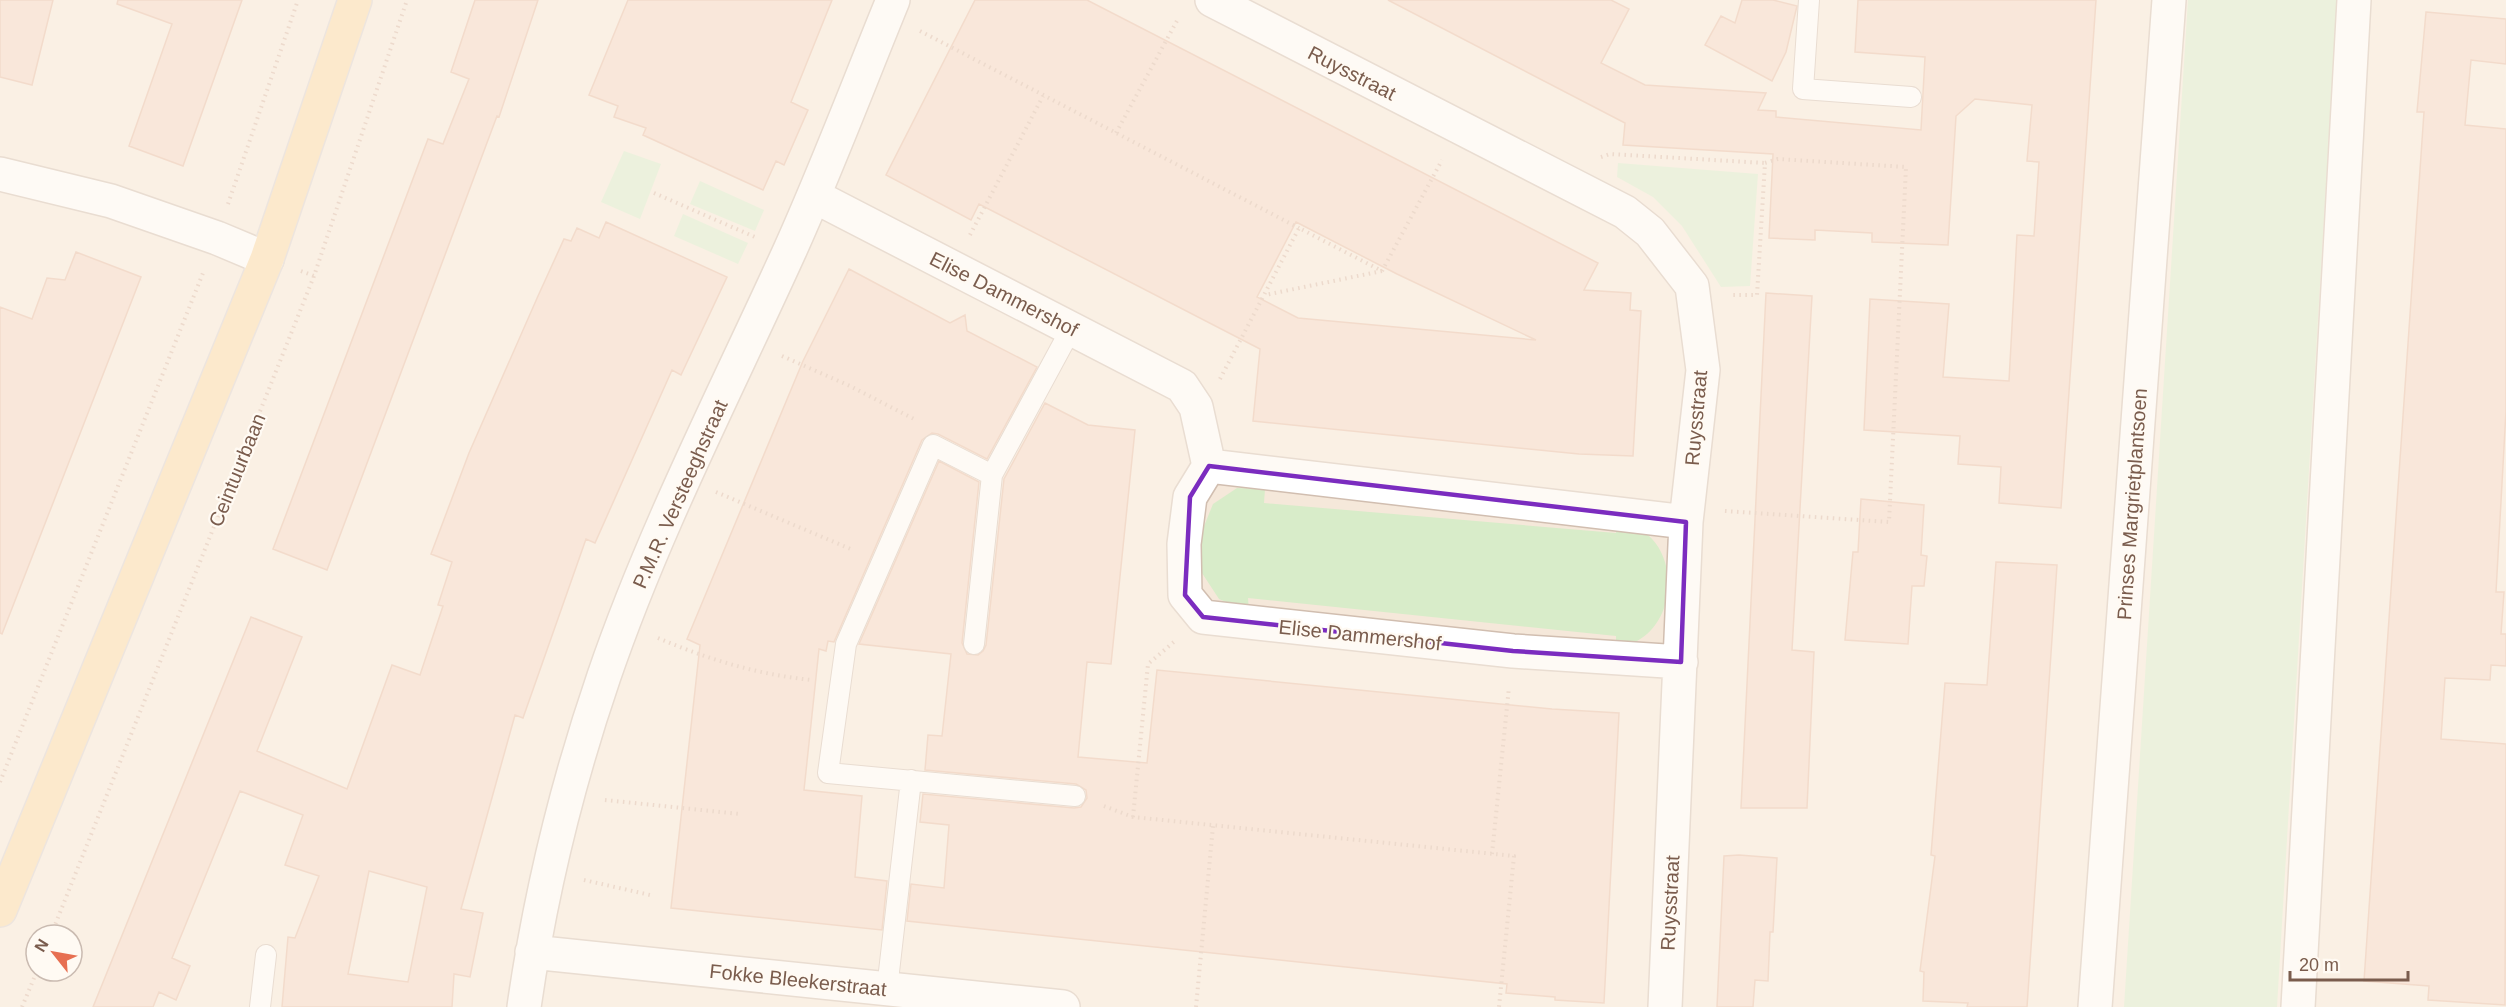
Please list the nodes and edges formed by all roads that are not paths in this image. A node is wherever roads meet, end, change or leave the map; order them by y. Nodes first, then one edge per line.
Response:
1 (354, 0) edge
2 (1809, 0) edge
3 (2169, 0) edge
4 (2354, 0) edge
5 (1197, 5) edge
6 (890, 9) edge
7 (1911, 97) dead end
8 (0, 174) edge
9 (814, 196) junction
10 (267, 259) junction
11 (1071, 329) junction
12 (1209, 466) junction
13 (992, 476) junction
14 (1687, 516) junction
15 (974, 644) dead end
16 (1681, 662) junction
17 (911, 780) junction
18 (1075, 796) road end
19 (0, 910) edge
20 (532, 952) junction
21 (266, 955) dead end
22 (887, 989) junction
23 (260, 1007) edge
24 (524, 1007) edge
25 (1063, 1007) edge
26 (1665, 1007) edge
27 (2095, 1007) edge
28 (2298, 1007) edge

1 - 10 main road
2 - 7 lane
3 - 27 street, Prinses Margrietplantsoen
4 - 28 street
5 - 14 street, Ruysstraat
6 - 9 street, P.M.R. Versteeghstraat
8 - 10 street
9 - 11 street, Elise Dammershof
9 - 20 street, P.M.R. Versteeghstraat
10 - 19 main road
11 - 12 street, Elise Dammershof
11 - 13 lane
12 - 14 street
12 - 16 street, Elise Dammershof
13 - 15 lane
13 - 17 lane
14 - 16 street, Ruysstraat
16 - 26 street, Ruysstraat
17 - 18 lane
17 - 22 lane
20 - 22 street, Fokke Bleekerstraat
20 - 24 street, P.M.R. Versteeghstraat
21 - 23 lane
22 - 25 street, Fokke Bleekerstraat

